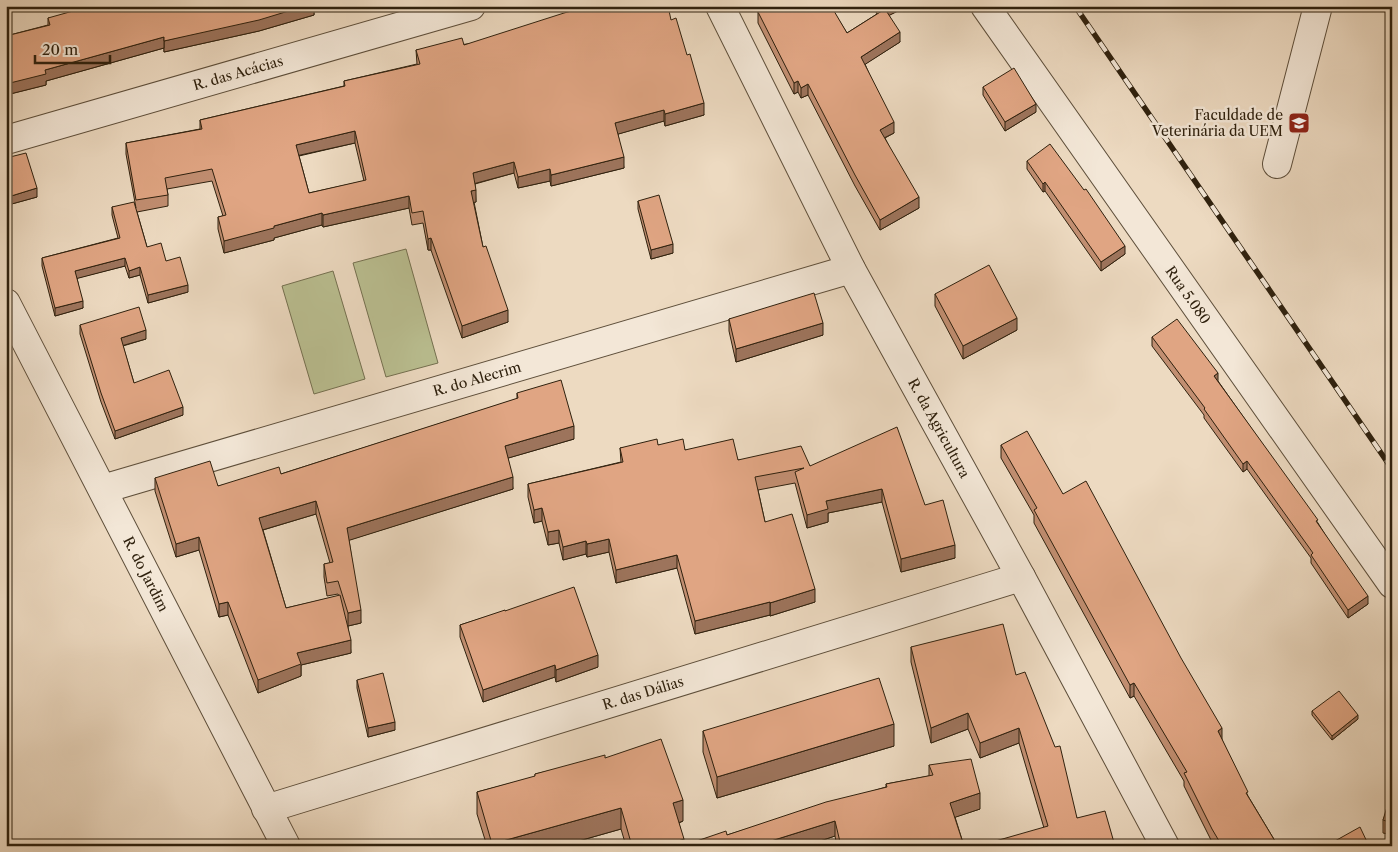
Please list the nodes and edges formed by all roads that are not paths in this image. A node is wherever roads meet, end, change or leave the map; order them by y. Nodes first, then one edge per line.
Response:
1 (470, 6) edge
2 (720, 6) edge
3 (985, 6) edge
4 (1318, 6) edge
5 (6, 140) edge
6 (1277, 164) dead end
7 (851, 269) junction
8 (6, 302) edge
9 (102, 489) junction
10 (1021, 577) junction
11 (1392, 584) edge
12 (266, 809) junction
13 (286, 846) edge
14 (1165, 846) edge

1 - 5 street, R. das Acácias
2 - 7 street, R. da Agricultura
3 - 11 street, Rua 5.080
4 - 6 street
7 - 9 street, R. do Alecrim
7 - 10 street, R. da Agricultura
8 - 9 street, R. do Jardim
9 - 12 street, R. do Jardim
10 - 12 street, R. das Dálias
10 - 14 street, R. da Agricultura
12 - 13 street, R. do Jardim

